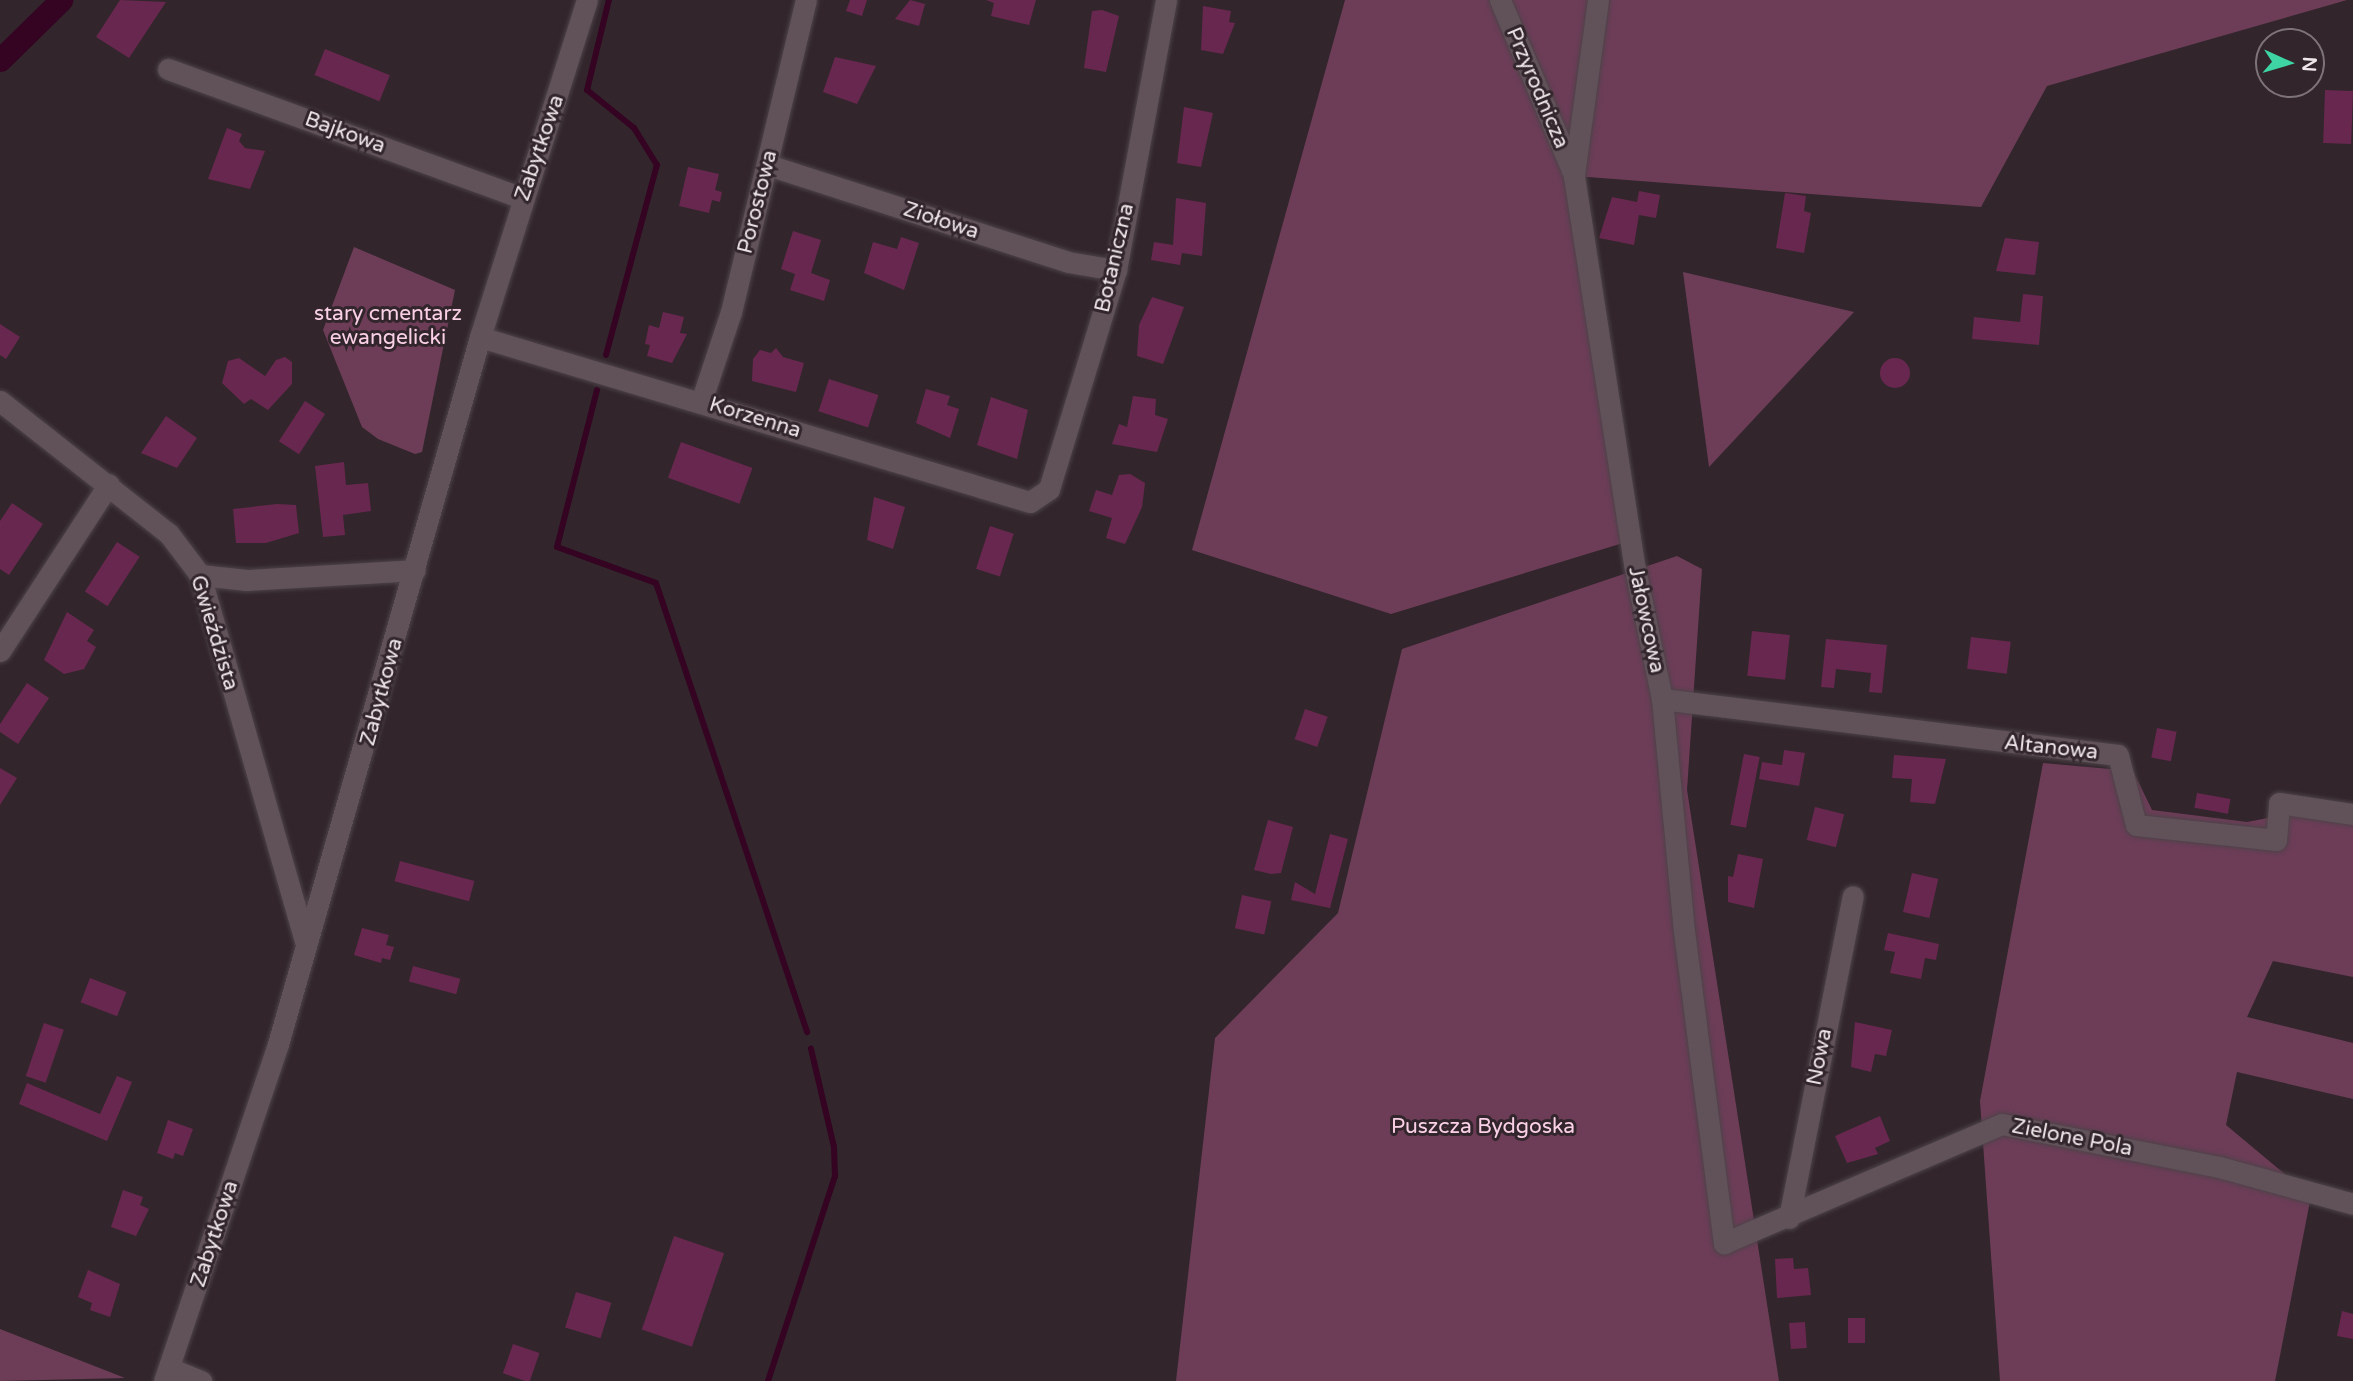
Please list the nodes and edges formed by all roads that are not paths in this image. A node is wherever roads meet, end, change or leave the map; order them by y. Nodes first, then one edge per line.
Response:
1 (587, 0) edge
2 (806, 0) edge
3 (1166, 0) edge
4 (1500, 0) edge
5 (1598, 0) edge
6 (168, 69) dead end
7 (768, 165) junction
8 (1574, 176) junction
9 (522, 198) junction
10 (1116, 270) junction
11 (480, 337) junction
12 (0, 401) edge
13 (701, 402) junction
14 (108, 484) junction
15 (1030, 502) joint
16 (415, 570) junction
17 (200, 575) junction
18 (0, 651) edge
19 (1662, 699) junction
20 (2353, 814) edge
21 (1853, 896) dead end
22 (306, 945) junction
23 (2353, 1204) edge
24 (1788, 1218) junction
25 (1724, 1243) joint
26 (166, 1374) edge
27 (201, 1381) edge

1 - 9 street, Zabytkowa
2 - 7 street, Porostowa
3 - 10 street, Botaniczna
4 - 8 street, Przyrodnicza
5 - 8 street, Jałowcowa
6 - 9 street, Bajkowa
7 - 10 street, Ziołowa
7 - 13 street, Porostowa
8 - 19 street, Jałowcowa
9 - 11 street, Zabytkowa
10 - 15 street, Botaniczna
11 - 13 street, Korzenna
11 - 16 street, Zabytkowa
12 - 14 street, Gwieździsta
13 - 15 street, Korzenna
14 - 17 street, Gwieździsta
14 - 18 street
16 - 17 street
16 - 22 street, Zabytkowa
17 - 22 street, Gwieździsta
19 - 20 street, Altanowa
19 - 25 street, Jałowcowa
21 - 24 street, Nowa
22 - 26 street, Zabytkowa
23 - 24 street, Zielone Pola
24 - 25 street, Zielone Pola
26 - 27 street

